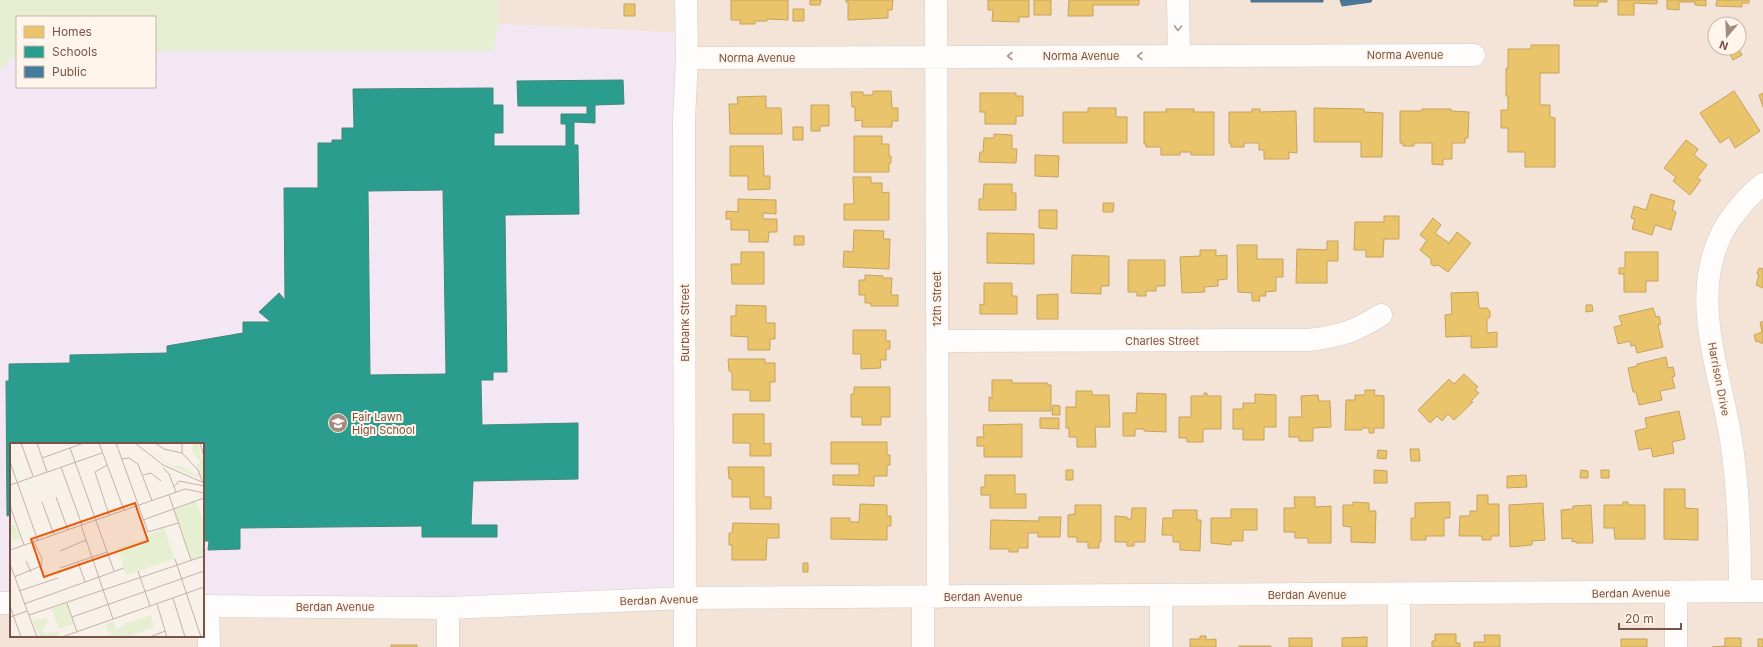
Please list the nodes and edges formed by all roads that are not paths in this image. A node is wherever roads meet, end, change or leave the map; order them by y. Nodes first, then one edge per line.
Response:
1 (686, 0) edge
2 (936, 0) edge
3 (1178, 0) edge
4 (1474, 55) dead end
5 (1178, 56) junction
6 (936, 57) junction
7 (687, 58) junction
8 (1763, 184) edge
9 (1382, 315) dead end
10 (937, 341) junction
11 (1740, 591) junction
12 (1763, 591) edge
13 (1676, 592) junction
14 (1399, 595) junction
15 (1161, 596) junction
16 (930, 597) junction
17 (685, 598) junction
18 (206, 606) edge
19 (448, 608) junction
20 (209, 647) edge
21 (448, 647) edge
22 (685, 647) edge
23 (923, 647) edge
24 (1161, 647) edge
25 (1399, 647) edge
26 (1676, 647) edge

1 - 7 street, Burbank Street
2 - 6 street, 12th Street
3 -> 5 street
4 - 5 street, Norma Avenue
5 -> 6 street, Norma Avenue
6 - 7 street, Norma Avenue
6 - 10 street, 12th Street
7 - 17 street, Burbank Street
8 - 11 street, Harrison Drive
9 - 10 street, Charles Street
10 - 16 street, 12th Street
11 - 12 street, Berdan Avenue
11 - 13 street, Berdan Avenue
13 - 14 street, Berdan Avenue
13 - 26 street
14 - 15 street, Berdan Avenue
14 - 25 street
15 - 16 street, Berdan Avenue
15 - 24 street
16 - 17 street, Berdan Avenue
16 - 23 street, 12th Street
17 - 19 street, Berdan Avenue
17 - 22 street, Burbank Street
18 - 19 street, Berdan Avenue
18 - 20 street
19 - 21 street

